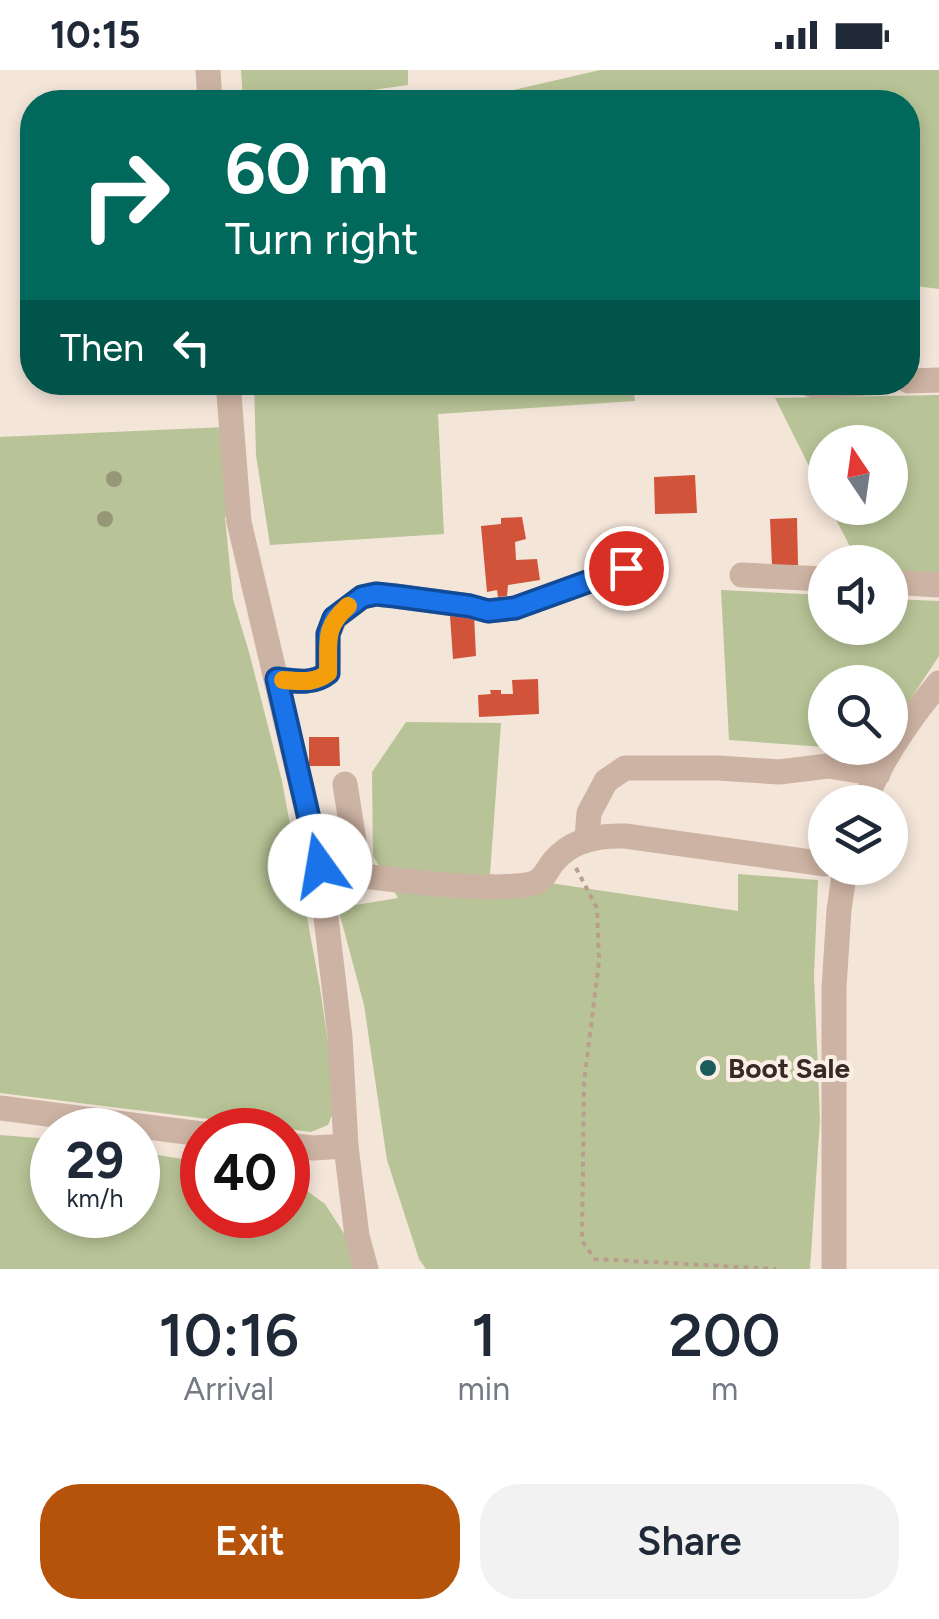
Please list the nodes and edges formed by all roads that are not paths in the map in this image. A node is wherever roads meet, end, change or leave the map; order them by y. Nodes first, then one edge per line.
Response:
1 (229, 395) edge
2 (626, 568) dead end
3 (742, 575) dead end
4 (808, 578) edge
5 (908, 583) edge
6 (939, 585) edge
7 (277, 679) junction
8 (939, 683) edge
9 (878, 774) junction
10 (345, 784) dead end
11 (873, 785) edge
12 (577, 844) junction
13 (808, 862) edge
14 (843, 885) edge
15 (0, 1108) edge
16 (180, 1131) edge
17 (346, 1146) junction
18 (310, 1148) edge
19 (366, 1269) edge
20 (834, 1269) edge

1 - 7 street
2 - 7 street
3 - 4 street
5 - 6 street
7 - 17 street
8 - 9 street
9 - 11 street
9 - 12 street
10 - 12 street
12 - 13 street
14 - 20 street
15 - 16 street
17 - 18 street
17 - 19 street

